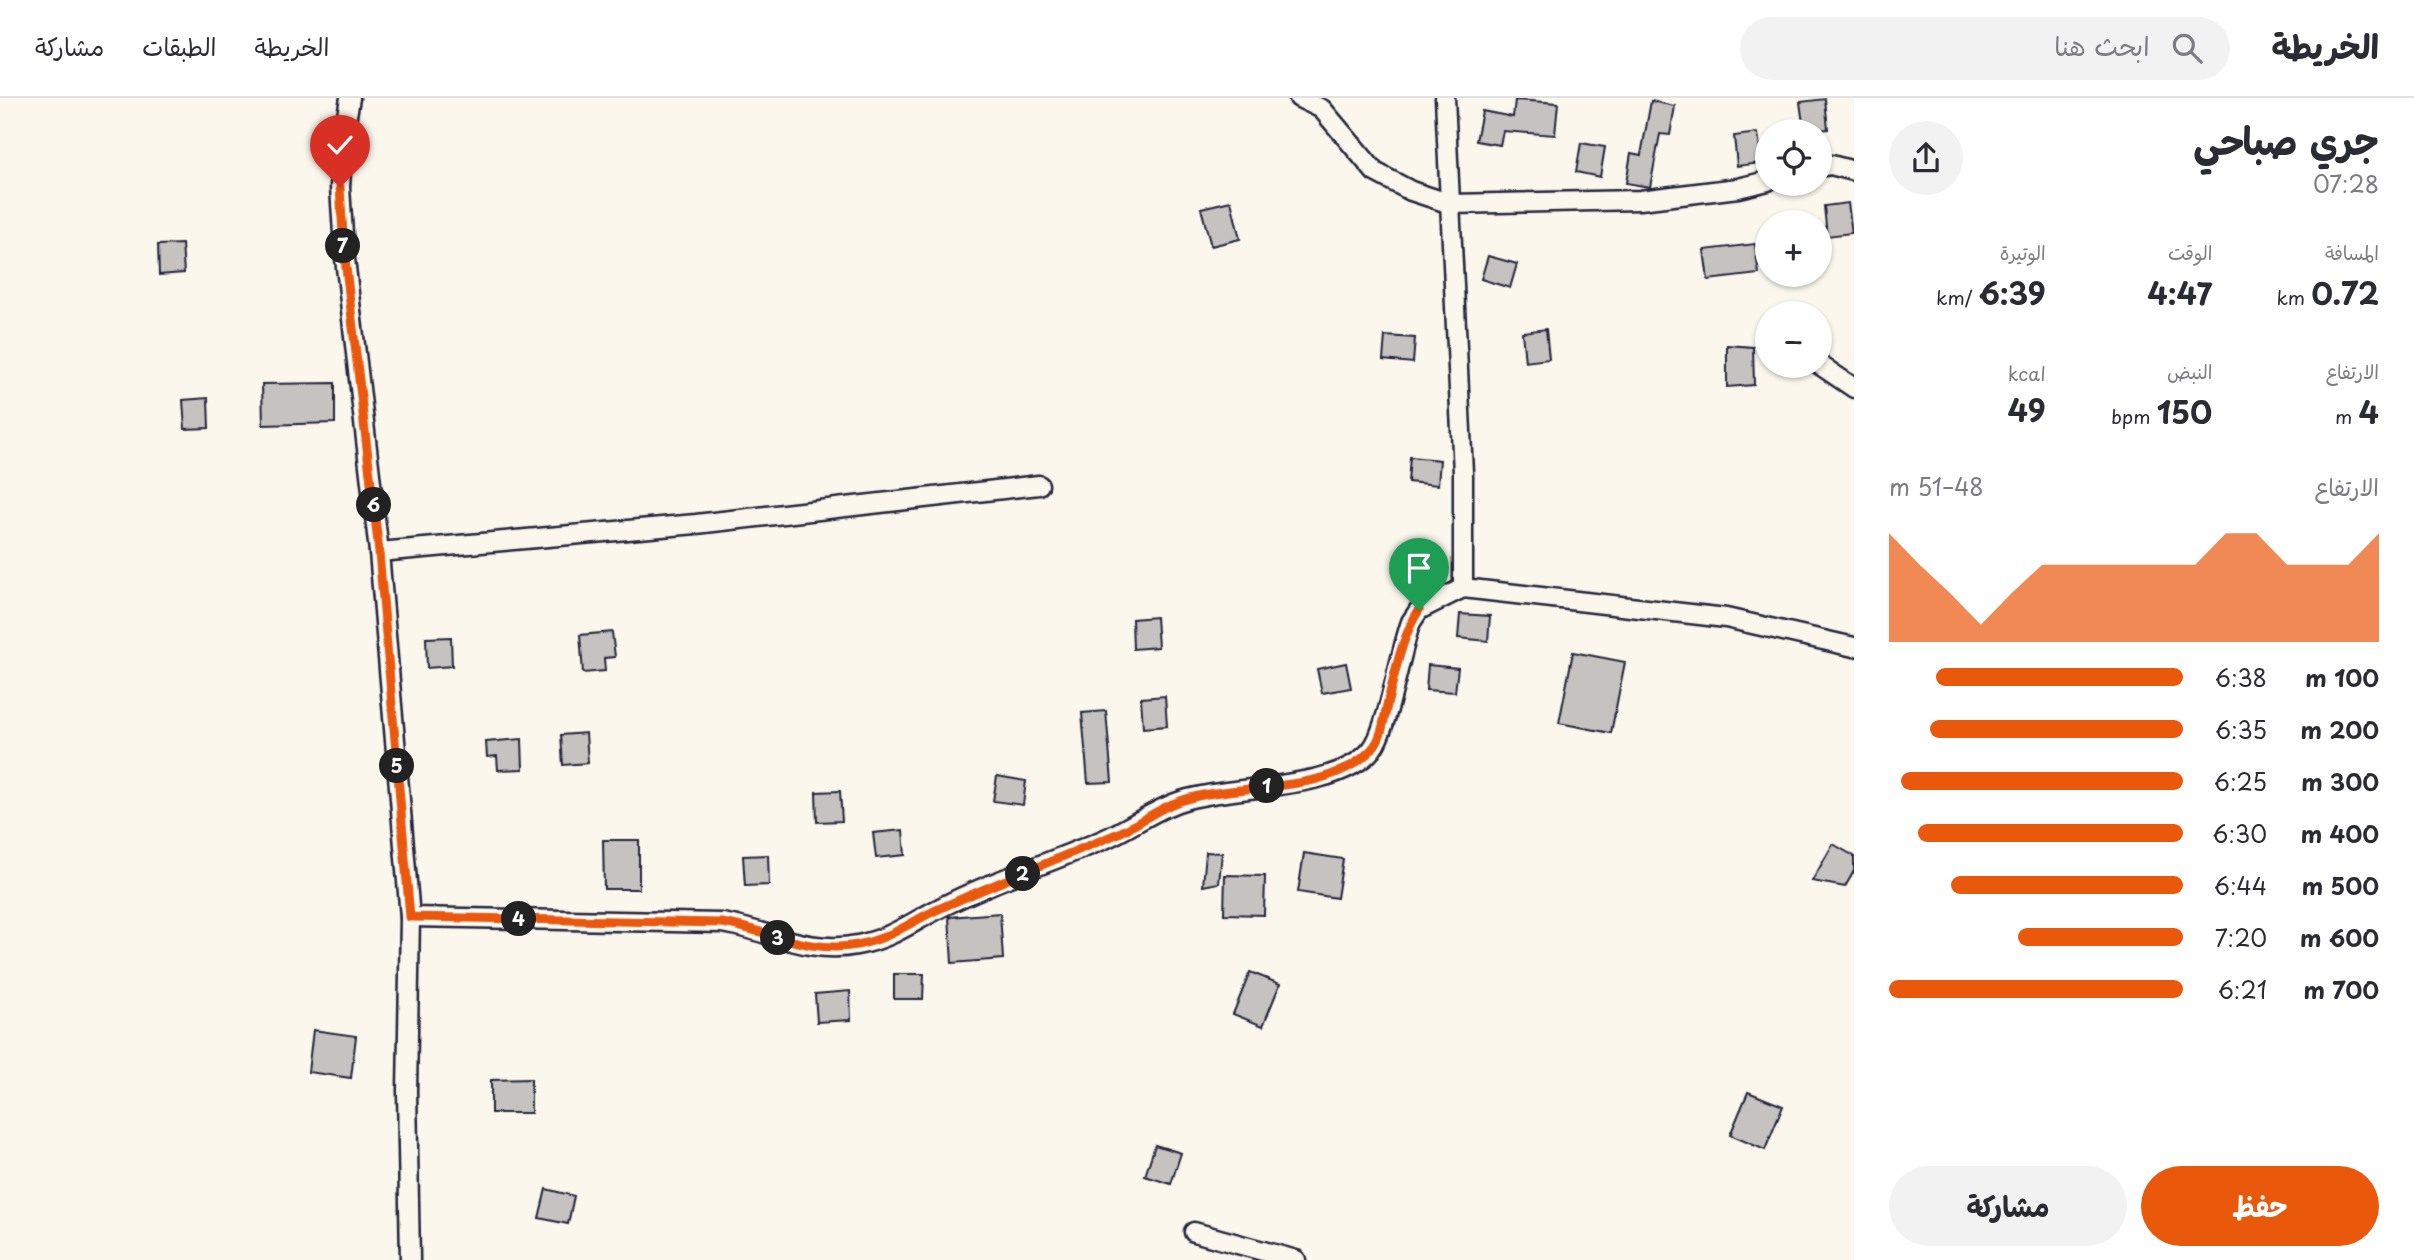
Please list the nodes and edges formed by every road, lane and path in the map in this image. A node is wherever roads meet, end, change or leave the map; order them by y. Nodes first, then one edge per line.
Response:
1 (350, 98) edge
2 (1299, 98) edge
3 (1445, 98) edge
4 (1832, 165) edge
5 (1854, 171) edge
6 (1755, 184) edge
7 (1451, 204) junction
8 (1832, 373) edge
9 (1854, 388) edge
10 (1039, 485) dead end
11 (379, 552) junction
12 (1463, 588) junction
13 (1854, 647) edge
14 (410, 917) junction
15 (1194, 1232) dead end
16 (410, 1260) edge
17 (1296, 1260) edge

1 - 11 street
2 - 7 street
3 - 7 street
4 - 5 street
6 - 7 street
7 - 12 street
8 - 9 street
10 - 11 street
11 - 14 street
12 - 13 street
12 - 14 street
14 - 16 street
15 - 17 street

